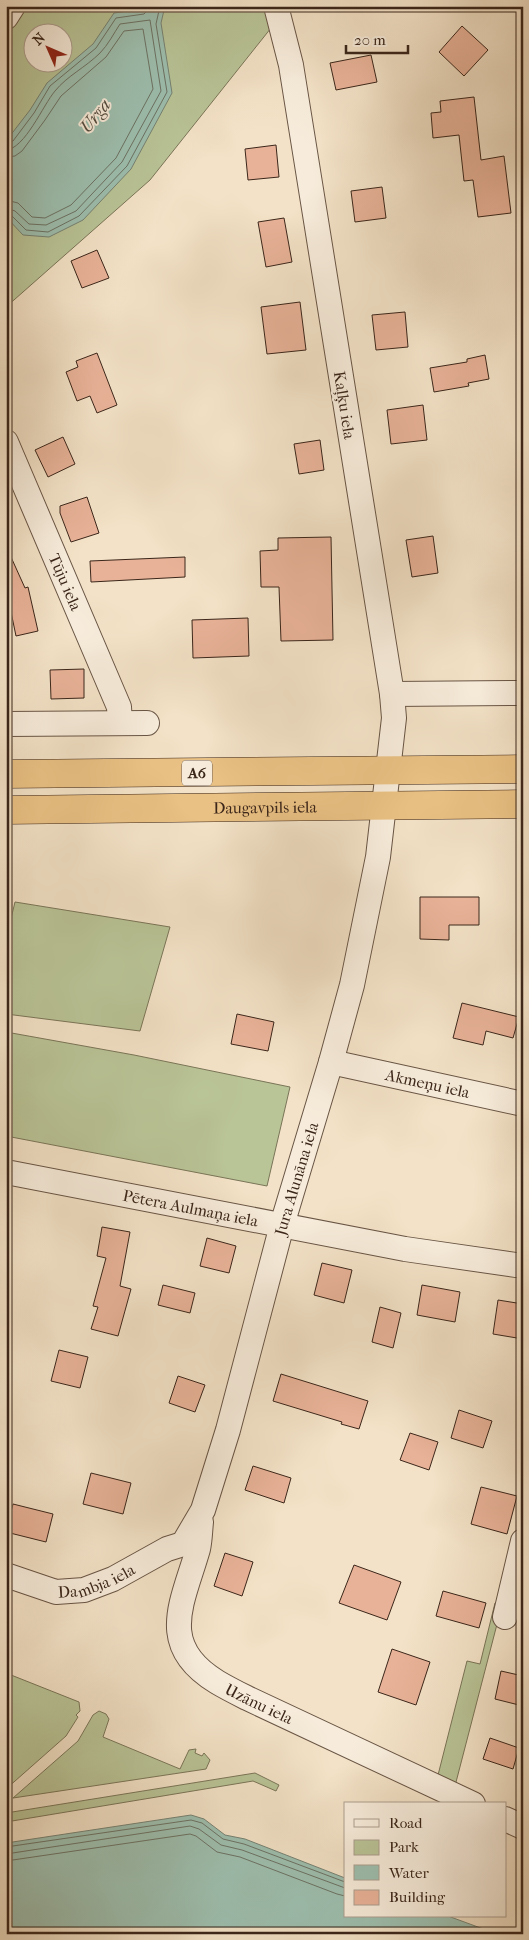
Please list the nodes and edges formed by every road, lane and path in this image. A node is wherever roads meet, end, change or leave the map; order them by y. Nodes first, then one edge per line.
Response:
1 (13, 6) edge
2 (276, 6) edge
3 (6, 17) edge
4 (6, 442) edge
5 (523, 693) edge
6 (392, 694) junction
7 (120, 723) junction
8 (147, 723) dead end
9 (6, 724) edge
10 (523, 769) edge
11 (387, 770) junction
12 (6, 774) edge
13 (523, 804) edge
14 (384, 806) junction
15 (6, 810) edge
16 (331, 1062) junction
17 (523, 1104) edge
18 (6, 1172) edge
19 (282, 1224) junction
20 (523, 1266) edge
21 (203, 1510) junction
22 (523, 1541) edge
23 (183, 1544) joint
24 (6, 1575) edge
25 (504, 1617) dead end
26 (468, 1802) edge
27 (506, 1820) edge
28 (523, 1828) edge

1 - 3 street
2 - 6 street, Kaļķu iela
4 - 7 street, Tūju iela
5 - 6 street
6 - 11 street, Kaļķu iela
7 - 8 street
7 - 9 street
10 - 11 highway, A6
11 - 12 highway, A6
11 - 14 street, Kaļķu iela
13 - 14 highway, Daugavpils iela / A6
14 - 15 highway, Daugavpils iela / A6
14 - 16 street, Jura Alunāna iela
16 - 17 street, Akmeņu iela
16 - 19 street, Jura Alunāna iela
18 - 19 street, Pētera Aulmaņa iela
19 - 20 street, Pētera Aulmaņa iela
19 - 21 street, Jura Alunāna iela
21 - 23 street, Jura Alunāna iela
21 - 26 street, Uzānu iela
22 - 25 street
23 - 24 street, Dambja iela
27 - 28 street

